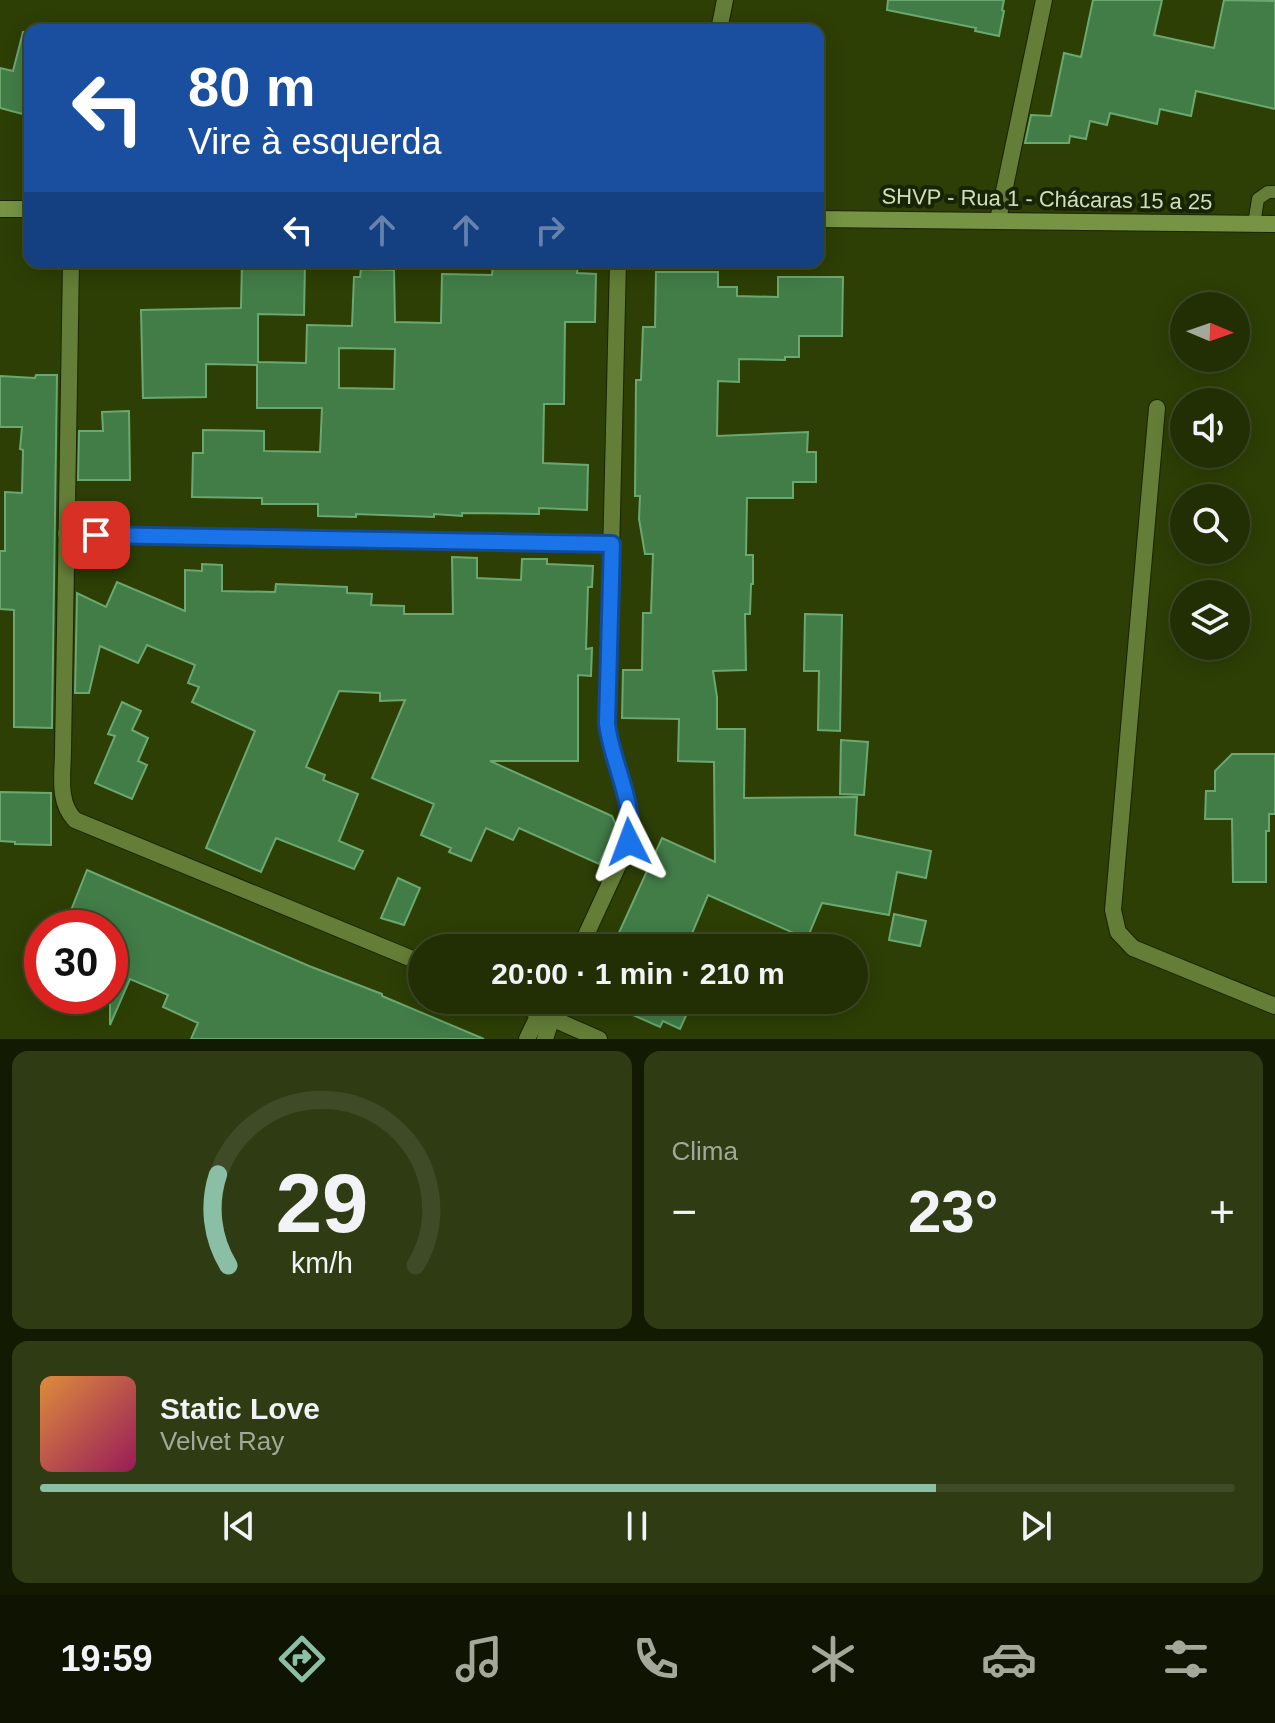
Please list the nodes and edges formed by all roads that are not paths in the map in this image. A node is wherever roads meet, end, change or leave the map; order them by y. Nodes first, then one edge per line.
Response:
1 (725, 0) edge
2 (1044, 0) edge
3 (720, 24) edge
4 (1275, 192) edge
5 (0, 209) edge
6 (24, 209) edge
7 (824, 219) edge
8 (998, 220) junction
9 (1254, 224) junction
10 (1275, 224) edge
11 (71, 268) edge
12 (618, 268) edge
13 (1157, 408) dead end
14 (66, 534) junction
15 (612, 544) junction
16 (586, 934) edge
17 (408, 957) edge
18 (1275, 1006) edge
19 (546, 1014) edge
20 (549, 1014) edge
21 (559, 1014) edge
22 (527, 1039) edge
23 (545, 1039) edge
24 (599, 1039) edge

1 - 3 street
2 - 8 street
4 - 9 lane
5 - 6 street
7 - 8 street, SHVP - Rua 1 - Chácaras 15 a 25
8 - 9 street, SHVP - Rua 1 - Chácaras 15 a 25
9 - 10 street, SHVP - Rua 1 - Chácaras 15 a 25
11 - 14 street
12 - 15 street
13 - 18 street
14 - 15 street
14 - 17 street
15 - 16 street
19 - 22 street
20 - 23 street
21 - 24 street

